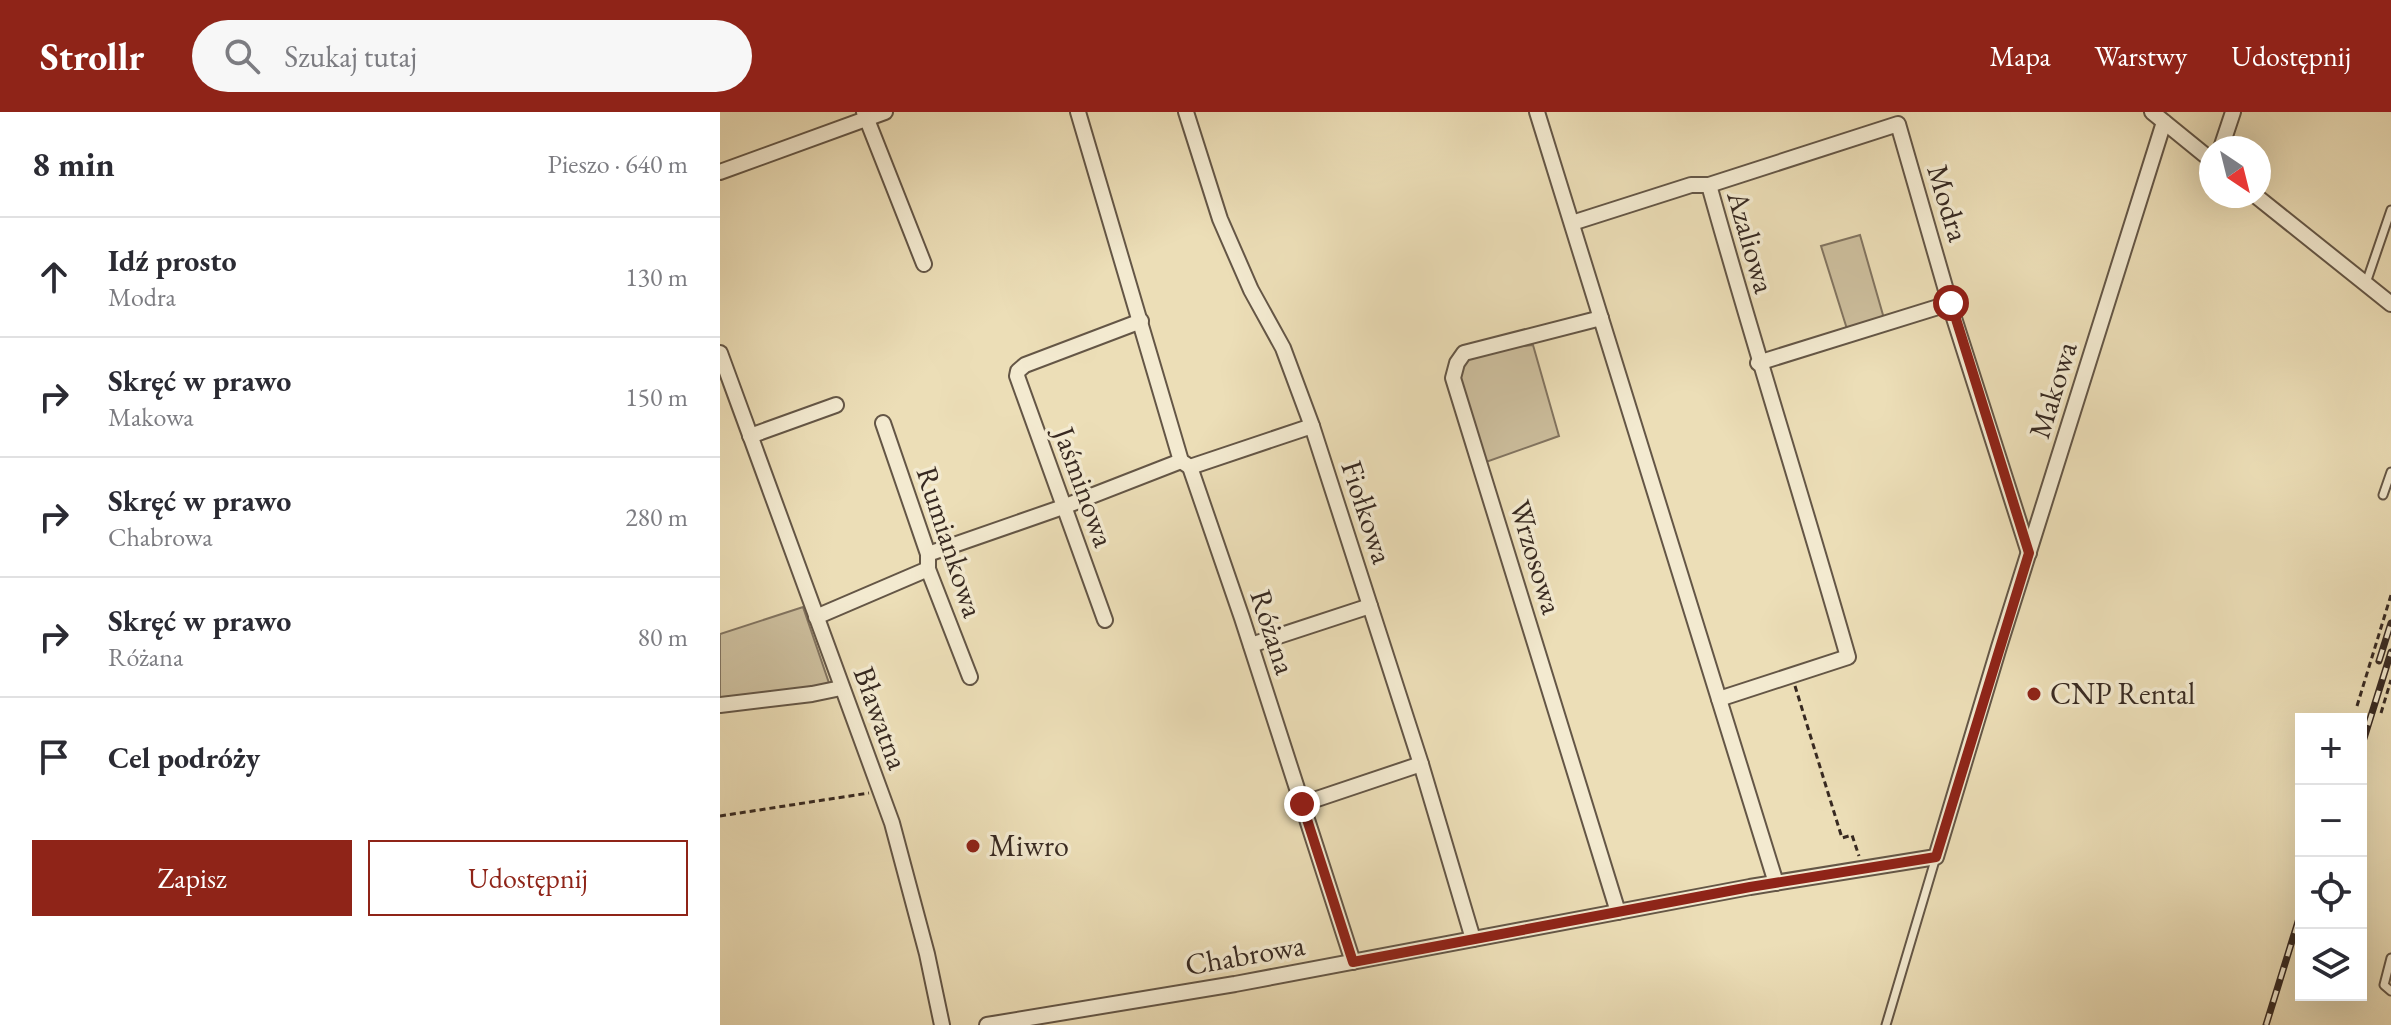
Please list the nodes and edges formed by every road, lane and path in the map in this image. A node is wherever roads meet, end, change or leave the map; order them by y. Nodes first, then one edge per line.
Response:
1 (885, 112) edge
2 (1078, 112) edge
3 (1186, 112) edge
4 (1537, 112) edge
5 (2152, 112) edge
6 (2233, 112) edge
7 (866, 115) edge
8 (850, 118) edge
9 (2164, 122) junction
10 (2225, 136) edge
11 (2199, 150) edge
12 (720, 172) edge
13 (1709, 185) junction
14 (2271, 208) edge
15 (2391, 210) edge
16 (1572, 223) junction
17 (924, 264) dead end
18 (2366, 283) junction
19 (1951, 303) junction
20 (2391, 304) edge
21 (1601, 318) junction
22 (1141, 321) junction
23 (720, 353) edge
24 (1758, 363) junction
25 (836, 405) dead end
26 (883, 423) dead end
27 (1312, 426) junction
28 (750, 436) junction
29 (1186, 464) junction
30 (2391, 472) edge
31 (2383, 495) dead end
32 (1063, 507) junction
33 (2029, 553) junction
34 (928, 562) junction
35 (2391, 595) edge
36 (1370, 606) junction
37 (816, 617) junction
38 (1105, 620) dead end
39 (1251, 645) junction
40 (1791, 675) junction
41 (970, 677) dead end
42 (2391, 680) edge
43 (841, 688) junction
44 (1719, 699) junction
45 (720, 705) edge
46 (2357, 706) dead end
47 (2381, 713) dead end
48 (1421, 764) junction
49 (880, 791) junction
50 (1302, 804) junction
51 (720, 816) edge
52 (1859, 855) dead end
53 (1936, 857) junction
54 (1776, 883) junction
55 (1618, 912) junction
56 (1473, 939) junction
57 (2391, 958) edge
58 (1353, 962) junction
59 (2391, 991) edge
60 (942, 1025) edge
61 (987, 1025) edge
62 (1886, 1025) edge

1 - 7 street
2 - 22 street, Różana
3 - 27 street, Fiołkowa
4 - 16 street
5 - 9 street
6 - 10 street
7 - 8 street
7 - 17 street
8 - 12 street
9 - 11 street
9 - 33 street, Makowa
13 - 16 street, Azaliowa
13 - 19 street, Modra
13 - 24 street, Azaliowa
14 - 18 street
15 - 18 lane
16 - 21 street
18 - 20 street
19 - 24 street
19 - 33 street, Modra
21 - 44 street
21 - 55 street, Wrzosowa
22 - 29 street, Różana
22 - 32 street, Jaśminowa
23 - 28 street, Bławatna
24 - 40 street, Azaliowa
25 - 28 street
26 - 34 street, Rumiankowa
27 - 29 street
27 - 36 street, Fiołkowa
28 - 37 street, Bławatna
29 - 32 street
29 - 39 street, Różana
30 - 31 lane
32 - 34 street
32 - 38 street, Jaśminowa
33 - 53 street, Makowa
34 - 37 street
34 - 41 street, Rumiankowa
35 - 46 path
36 - 39 street
36 - 48 street, Fiołkowa
37 - 43 street, Bławatna
39 - 50 street, Różana
40 - 44 street, Azaliowa
40 - 52 path
42 - 47 path
43 - 45 street
43 - 49 street, Bławatna
44 - 54 street
48 - 50 street
48 - 56 street, Fiołkowa
49 - 51 path
49 - 60 street, Bławatna
50 - 58 street, Różana
53 - 54 street, Chabrowa
53 - 62 lane
54 - 55 street, Chabrowa
55 - 56 street, Chabrowa
56 - 58 street, Chabrowa
57 - 59 lane
58 - 61 street, Chabrowa

